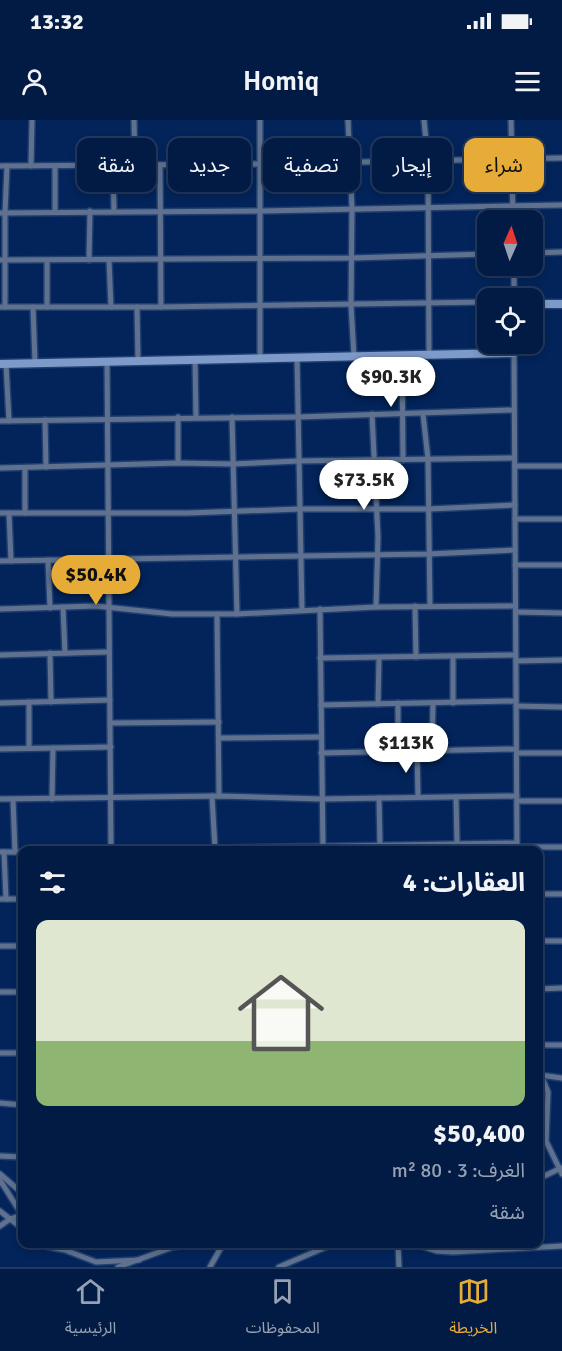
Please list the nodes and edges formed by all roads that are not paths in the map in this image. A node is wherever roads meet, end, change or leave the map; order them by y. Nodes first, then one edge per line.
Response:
1 (32, 120) edge
2 (134, 120) edge
3 (260, 120) edge
4 (348, 120) edge
5 (424, 120) edge
6 (511, 120) edge
7 (134, 138) edge
8 (348, 138) edge
9 (426, 138) edge
10 (511, 138) edge
11 (544, 158) edge
12 (562, 158) edge
13 (260, 164) junction
14 (263, 164) edge
15 (156, 165) edge
16 (160, 165) junction
17 (3, 166) edge
18 (31, 166) junction
19 (55, 166) junction
20 (77, 166) edge
21 (114, 192) edge
22 (351, 192) edge
23 (428, 192) edge
24 (513, 192) edge
25 (513, 205) junction
26 (562, 205) edge
27 (428, 207) junction
28 (352, 209) junction
29 (513, 210) edge
30 (90, 211) junction
31 (114, 211) junction
32 (161, 211) junction
33 (261, 211) junction
34 (55, 212) junction
35 (2, 213) edge
36 (562, 252) edge
37 (543, 253) edge
38 (477, 254) edge
39 (428, 256) junction
40 (260, 257) junction
41 (351, 258) junction
42 (162, 259) junction
43 (2, 260) edge
44 (89, 260) junction
45 (109, 260) junction
46 (47, 261) junction
47 (429, 302) junction
48 (477, 302) edge
49 (543, 304) edge
50 (562, 304) edge
51 (260, 305) junction
52 (351, 305) junction
53 (2, 307) edge
54 (33, 307) junction
55 (47, 307) junction
56 (111, 307) junction
57 (137, 307) junction
58 (161, 307) junction
59 (477, 351) edge
60 (429, 354) junction
61 (514, 354) edge
62 (402, 355) junction
63 (354, 356) junction
64 (297, 357) junction
65 (260, 358) junction
66 (195, 359) junction
67 (138, 361) junction
68 (107, 362) junction
69 (35, 363) junction
70 (3, 364) edge
71 (513, 410) junction
72 (372, 414) junction
73 (403, 414) junction
74 (423, 414) junction
75 (178, 417) junction
76 (196, 417) junction
77 (231, 417) junction
78 (298, 417) junction
79 (45, 420) junction
80 (107, 420) junction
81 (0, 421) edge
82 (9, 421) junction
83 (514, 458) junction
84 (428, 459) junction
85 (403, 460) junction
86 (298, 461) junction
87 (373, 461) junction
88 (178, 463) junction
89 (232, 465) junction
90 (107, 466) junction
91 (514, 466) junction
92 (562, 466) edge
93 (46, 467) junction
94 (0, 468) edge
95 (25, 468) junction
96 (514, 505) junction
97 (300, 508) junction
98 (429, 509) junction
99 (375, 510) junction
100 (233, 511) junction
101 (109, 512) junction
102 (0, 513) edge
103 (9, 513) junction
104 (25, 513) junction
105 (515, 519) junction
106 (562, 519) edge
107 (515, 550) junction
108 (377, 554) junction
109 (429, 554) junction
110 (302, 556) junction
111 (235, 557) junction
112 (109, 560) junction
113 (0, 561) edge
114 (11, 561) junction
115 (48, 561) junction
116 (515, 565) junction
117 (562, 565) edge
118 (415, 606) junction
119 (430, 606) junction
120 (108, 607) junction
121 (376, 607) junction
122 (50, 608) junction
123 (63, 608) junction
124 (0, 609) edge
125 (320, 609) junction
126 (516, 609) junction
127 (302, 610) junction
128 (562, 613) edge
129 (217, 614) junction
130 (237, 614) junction
131 (108, 652) junction
132 (50, 653) junction
133 (65, 653) junction
134 (0, 655) edge
135 (416, 657) junction
136 (453, 657) junction
137 (320, 658) junction
138 (379, 658) junction
139 (515, 658) junction
140 (562, 660) edge
141 (110, 700) junction
142 (0, 702) edge
143 (29, 702) junction
144 (51, 702) junction
145 (453, 703) junction
146 (378, 704) junction
147 (398, 704) junction
148 (433, 704) junction
149 (516, 704) junction
150 (321, 705) junction
151 (562, 707) edge
152 (219, 722) junction
153 (111, 723) junction
154 (320, 737) junction
155 (219, 738) junction
156 (111, 747) junction
157 (29, 748) junction
158 (53, 748) junction
159 (0, 749) edge
160 (417, 750) junction
161 (432, 750) junction
162 (398, 751) junction
163 (517, 751) junction
164 (321, 753) junction
165 (562, 753) edge
166 (212, 796) junction
167 (219, 796) junction
168 (418, 796) junction
169 (456, 797) junction
170 (110, 798) junction
171 (379, 798) junction
172 (0, 799) edge
173 (14, 799) junction
174 (52, 799) junction
175 (322, 799) junction
176 (517, 799) junction
177 (562, 801) edge
178 (457, 843) junction
179 (111, 846) edge
180 (215, 846) edge
181 (323, 846) edge
182 (380, 846) edge
183 (440, 846) edge
184 (502, 846) edge
185 (517, 846) edge
186 (543, 847) edge
187 (562, 847) edge
188 (2, 852) edge
189 (15, 852) joint
190 (543, 894) edge
191 (562, 894) edge
192 (3, 899) edge
193 (543, 941) edge
194 (562, 941) edge
195 (0, 946) edge
196 (18, 946) edge
197 (562, 988) edge
198 (543, 989) edge
199 (0, 992) edge
200 (18, 992) edge
201 (543, 1045) edge
202 (562, 1045) edge
203 (0, 1053) edge
204 (18, 1053) edge
205 (543, 1075) edge
206 (562, 1078) edge
207 (543, 1081) edge
208 (0, 1103) edge
209 (18, 1105) edge
210 (543, 1136) edge
211 (546, 1136) junction
212 (0, 1156) edge
213 (18, 1156) edge
214 (561, 1170) edge
215 (0, 1174) edge
216 (543, 1177) edge
217 (0, 1180) edge
218 (18, 1190) edge
219 (18, 1209) edge
220 (0, 1211) edge
221 (18, 1216) edge
222 (10, 1219) junction
223 (18, 1225) edge
224 (0, 1226) edge
225 (562, 1246) edge
226 (543, 1247) edge
227 (54, 1248) edge
228 (170, 1248) edge
229 (221, 1248) edge
230 (324, 1248) edge
231 (398, 1248) edge
232 (427, 1248) edge
233 (470, 1248) edge
234 (523, 1248) edge
235 (464, 1251) junction
236 (139, 1260) junction
237 (118, 1267) edge
238 (210, 1267) edge
239 (279, 1267) edge
240 (399, 1267) edge

1 - 18 street
2 - 7 street
3 - 13 street
4 - 8 street
5 - 9 street
6 - 10 street
11 - 12 street
13 - 14 street
13 - 16 street
13 - 33 street
15 - 16 street
16 - 32 street
17 - 18 street
17 - 35 street
18 - 19 street
19 - 20 street
19 - 34 street
21 - 31 street
22 - 28 street
23 - 27 street
24 - 25 street
25 - 26 street
25 - 27 street
25 - 29 street
27 - 28 street
27 - 39 street
28 - 33 street
28 - 41 street
30 - 31 street
30 - 34 street
30 - 44 street
31 - 32 street
32 - 33 street
32 - 42 street
33 - 40 street
34 - 35 street
35 - 43 street
36 - 37 street
38 - 39 street
39 - 41 street
39 - 47 street
40 - 41 street
40 - 42 street
40 - 51 street
41 - 52 street
42 - 45 street
42 - 58 street
43 - 46 street
43 - 53 street
44 - 45 street
44 - 46 street
45 - 56 street
46 - 55 street
47 - 48 street
47 - 52 street
47 - 60 street
49 - 50 main road
51 - 52 street
51 - 58 street
51 - 65 street
52 - 63 street
53 - 54 street
54 - 55 street
54 - 69 street
55 - 56 street
56 - 57 street
57 - 58 street
57 - 67 street
59 - 60 main road
60 - 62 main road
61 - 71 street
62 - 63 main road
62 - 73 street
63 - 64 main road
64 - 65 main road
64 - 78 street
65 - 66 main road
66 - 67 main road
66 - 76 street
67 - 68 main road
68 - 69 main road
68 - 80 street
69 - 70 main road
70 - 82 street
71 - 74 street
71 - 83 street
72 - 73 street
72 - 78 street
72 - 87 street
73 - 74 street
73 - 85 street
74 - 84 street
75 - 76 street
75 - 80 street
75 - 88 street
76 - 77 street
77 - 78 street
77 - 89 street
78 - 86 street
79 - 80 street
79 - 82 street
79 - 93 street
80 - 90 street
81 - 82 street
83 - 84 street
83 - 91 street
84 - 85 street
84 - 98 street
85 - 87 street
86 - 87 street
86 - 89 street
86 - 97 street
87 - 99 street
88 - 89 street
88 - 90 street
89 - 100 street
90 - 93 street
90 - 101 street
91 - 92 street
91 - 96 street
93 - 95 street
94 - 95 street
95 - 104 street
96 - 98 street
96 - 105 street
97 - 99 street
97 - 100 street
97 - 110 street
98 - 99 street
98 - 109 street
99 - 108 street
100 - 101 street
100 - 111 street
101 - 104 street
101 - 112 street
102 - 103 street
103 - 104 street
103 - 114 street
105 - 106 street
105 - 107 street
107 - 109 street
107 - 116 street
108 - 109 street
108 - 110 street
108 - 121 street
109 - 119 street
110 - 111 street
110 - 127 street
111 - 112 street
111 - 130 street
112 - 115 street
112 - 120 street
113 - 114 street
114 - 115 street
115 - 122 street
116 - 117 street
116 - 126 street
118 - 119 street
118 - 121 street
118 - 135 street
119 - 126 street
120 - 123 street
120 - 129 street
120 - 131 street
121 - 125 street
122 - 123 street
122 - 124 street
123 - 133 street
125 - 127 street
125 - 137 street
126 - 128 street
126 - 139 street
127 - 130 street
129 - 130 street
129 - 152 street
131 - 133 street
131 - 141 street
132 - 133 street
132 - 134 street
132 - 144 street
135 - 136 street
135 - 138 street
136 - 139 street
136 - 145 street
137 - 138 street
137 - 150 street
138 - 146 street
139 - 140 street
139 - 149 street
141 - 144 street
141 - 153 street
142 - 143 street
143 - 144 street
143 - 157 street
145 - 148 street
145 - 149 street
146 - 147 street
146 - 150 street
147 - 148 street
147 - 162 street
148 - 161 street
149 - 151 street
149 - 163 street
150 - 154 street
152 - 153 street
152 - 155 street
153 - 156 street
154 - 155 street
154 - 164 street
155 - 167 street
156 - 158 street
156 - 170 street
157 - 158 street
157 - 159 street
158 - 174 street
160 - 161 street
160 - 162 street
160 - 168 street
161 - 163 street
162 - 164 street
163 - 165 street
163 - 176 street
164 - 175 street
166 - 167 street
166 - 170 street
166 - 180 street
167 - 175 street
168 - 169 street
168 - 171 street
169 - 176 street
169 - 178 street
170 - 174 street
170 - 179 street
171 - 175 street
171 - 182 street
172 - 173 street
173 - 174 street
173 - 189 street
175 - 181 street
176 - 177 street
176 - 185 street
178 - 183 street
178 - 184 street
186 - 187 street
188 - 189 street
188 - 192 street
190 - 191 street
193 - 194 street
195 - 196 street
197 - 198 street
199 - 200 street
201 - 202 street
203 - 204 street
205 - 206 street
207 - 211 street
208 - 209 street
210 - 211 street
211 - 214 street
212 - 213 street
214 - 216 street
215 - 218 street
217 - 219 street
220 - 222 street
221 - 222 street
222 - 223 street
222 - 224 street
225 - 226 street
227 - 236 street
228 - 236 street
229 - 238 street
230 - 239 street
231 - 240 street
232 - 235 street
233 - 235 street
234 - 235 street
236 - 237 street

